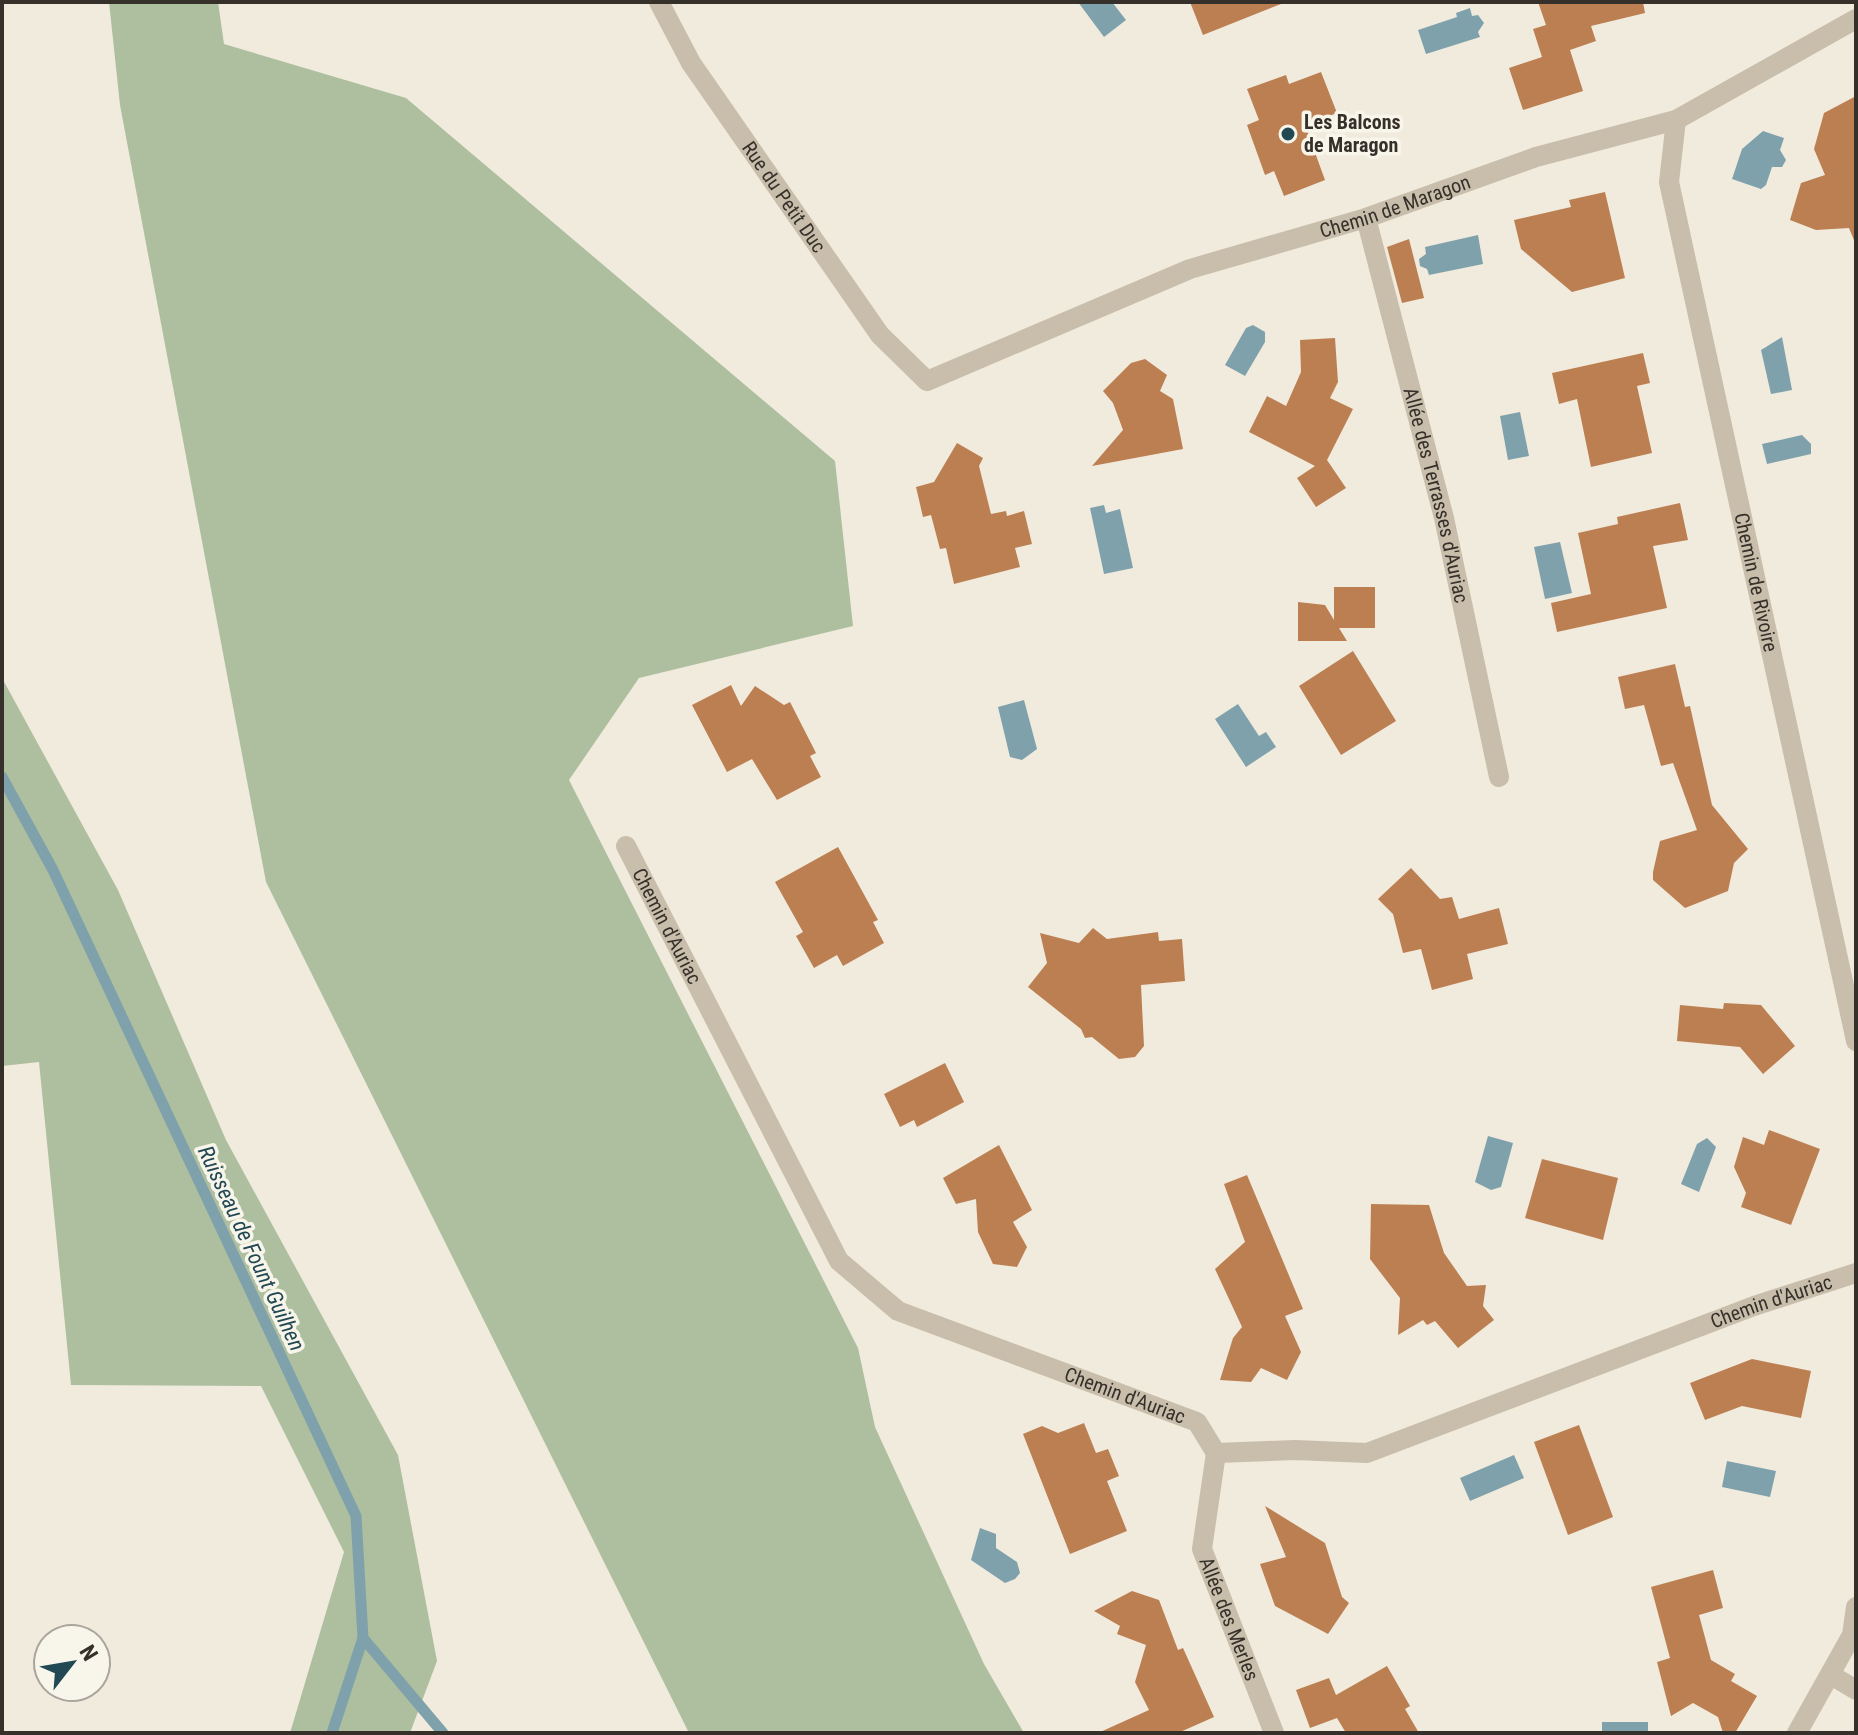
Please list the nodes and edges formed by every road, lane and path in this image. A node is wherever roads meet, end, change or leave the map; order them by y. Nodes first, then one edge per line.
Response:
1 (659, 2) edge
2 (1856, 19) edge
3 (1676, 120) junction
4 (1366, 218) junction
5 (927, 381) joint
6 (1499, 777) dead end
7 (626, 846) dead end
8 (1856, 1041) edge
9 (1856, 1273) edge
10 (1216, 1453) junction
11 (1856, 1607) edge
12 (1831, 1675) junction
13 (1856, 1690) edge
14 (1274, 1733) edge
15 (1797, 1733) edge

1 - 5 street, Rue du Petit Duc
2 - 3 street, Chemin de Maragon
3 - 4 street, Chemin de Maragon
3 - 8 street, Chemin de Rivoire
4 - 5 street, Chemin de Maragon
4 - 6 street, Allée des Terrasses d'Auriac
7 - 10 street, Chemin d'Auriac
9 - 10 street, Chemin d'Auriac
10 - 14 street, Allée des Merles
11 - 12 street
12 - 13 street
12 - 15 street

